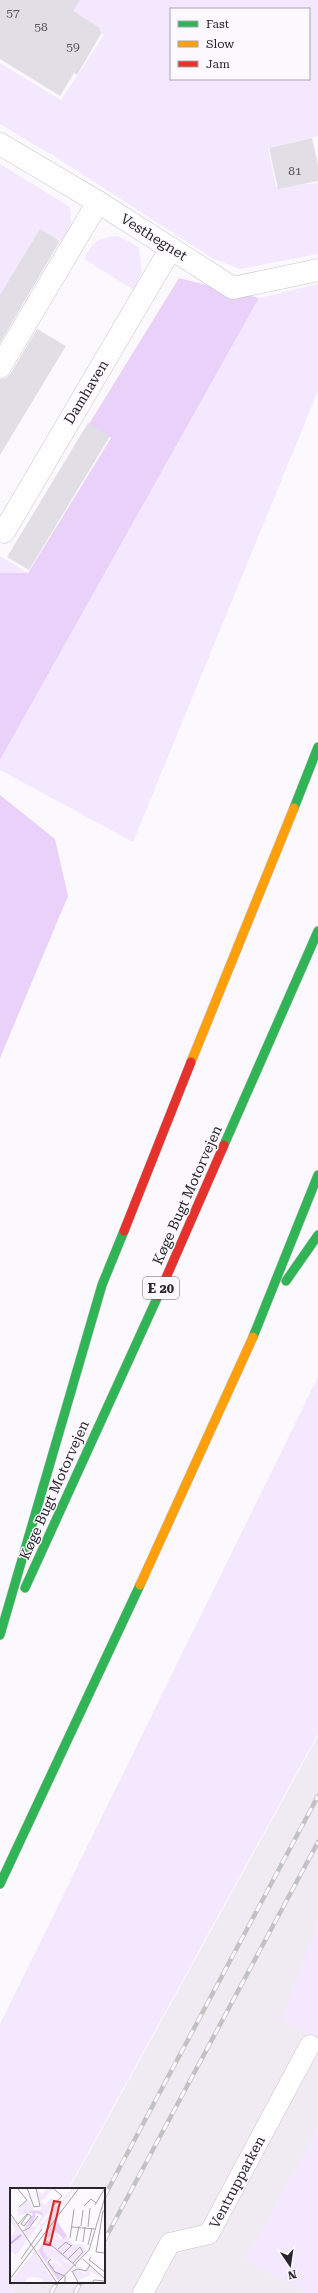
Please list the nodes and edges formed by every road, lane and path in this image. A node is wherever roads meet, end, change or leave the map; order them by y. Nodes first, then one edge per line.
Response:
1 (0, 144) edge
2 (98, 202) junction
3 (171, 248) junction
4 (318, 270) edge
5 (0, 367) edge
6 (0, 530) edge
7 (318, 747) edge
8 (318, 931) edge
9 (318, 1175) edge
10 (318, 1235) edge
11 (265, 1312) junction
12 (0, 1635) edge
13 (0, 1643) edge
14 (0, 1884) edge
15 (310, 2045) dead end
16 (143, 2293) edge

1 - 2 street, Vesthegnet
2 - 3 street, Vesthegnet
2 - 5 street
3 - 4 street, Vesthegnet
3 - 6 street, Damhaven
7 - 12 highway
8 - 13 highway, Køge Bugt Motorvejen / E 20
9 - 11 highway
10 - 11 highway
11 - 14 highway
15 - 16 lane, Ventrupparken

